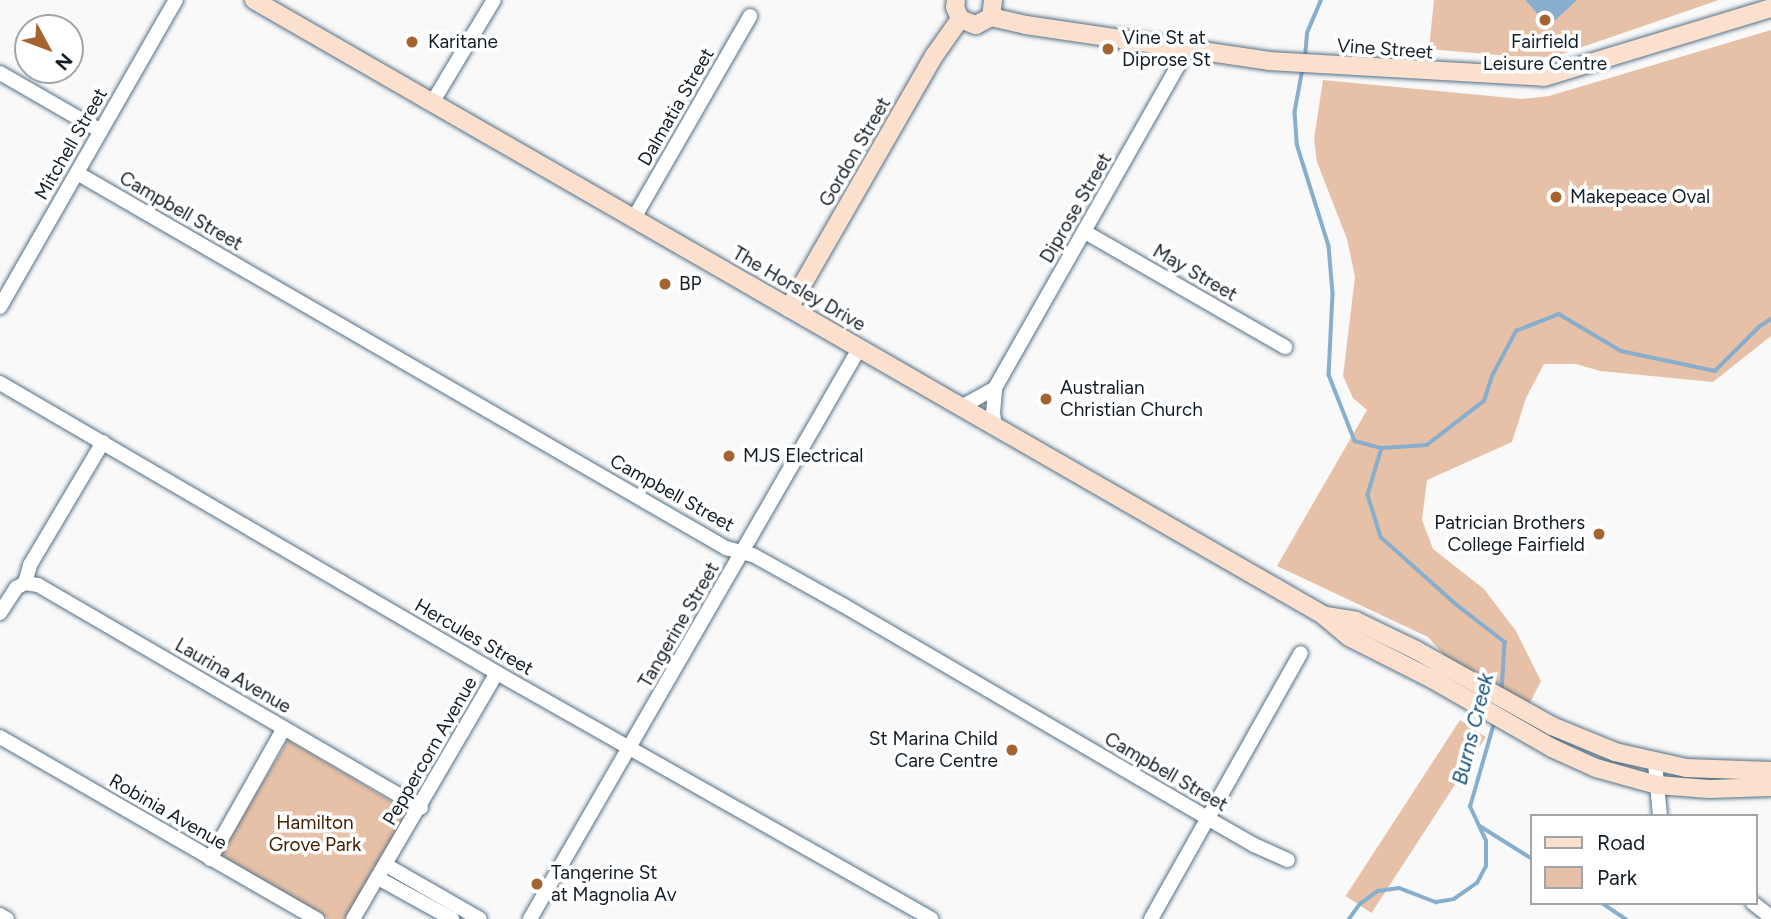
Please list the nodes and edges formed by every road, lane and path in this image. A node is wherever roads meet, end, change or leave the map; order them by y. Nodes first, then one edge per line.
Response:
1 (176, 0) edge
2 (254, 0) edge
3 (494, 0) edge
4 (956, 0) edge
5 (992, 8) edge
6 (1771, 8) edge
7 (750, 16) dead end
8 (960, 19) junction
9 (1189, 47) junction
10 (0, 73) edge
11 (432, 103) junction
12 (101, 131) junction
13 (77, 173) junction
14 (634, 218) junction
15 (1085, 232) junction
16 (2, 298) edge
17 (789, 308) junction
18 (1285, 347) dead end
19 (859, 349) junction
20 (0, 383) edge
21 (995, 388) junction
22 (961, 407) junction
23 (995, 427) junction
24 (103, 442) junction
25 (743, 552) junction
26 (25, 583) junction
27 (0, 613) edge
28 (1323, 615) junction
29 (1301, 653) dead end
30 (496, 673) junction
31 (1520, 720) junction
32 (284, 728) junction
33 (0, 737) edge
34 (630, 747) junction
35 (1655, 763) junction
36 (1771, 771) edge
37 (1657, 785) junction
38 (1771, 787) edge
39 (421, 808) junction
40 (1660, 814) edge
41 (1206, 818) junction
42 (210, 859) junction
43 (1289, 860) dead end
44 (382, 871) junction
45 (1756, 905) edge
46 (0, 915) edge
47 (1771, 916) edge
48 (7, 919) edge
49 (317, 919) edge
50 (353, 919) edge
51 (452, 919) edge
52 (480, 919) edge
53 (530, 919) edge
54 (931, 919) edge
55 (1151, 919) edge

1 - 12 street, Mitchell Street
2 - 11 main road, The Horsley Drive
3 - 11 street
4 - 8 main road
5 - 8 main road, Vine Street
5 - 9 main road, Vine Street
6 - 9 main road, Vine Street
7 - 14 street, Dalmatia Street
8 - 17 main road, Gordon Street
9 - 15 street, Diprose Street
10 - 12 street
11 - 14 main road, The Horsley Drive
12 - 13 street, Mitchell Street
13 - 16 street, Mitchell Street
13 - 25 street, Campbell Street
14 - 17 main road, The Horsley Drive
15 - 18 street, May Street
15 - 21 street, Diprose Street
17 - 19 main road, The Horsley Drive
19 - 22 main road, The Horsley Drive
19 - 25 street, Tangerine Street
20 - 24 street, Hercules Street
21 - 22 street
21 - 23 street, Diprose Street
22 - 23 main road, The Horsley Drive
23 - 28 main road, The Horsley Drive
24 - 26 street
24 - 30 street, Hercules Street
25 - 34 street, Tangerine Street
25 - 41 street, Campbell Street
26 - 27 street
26 - 32 street, Laurina Avenue
28 - 31 main road, The Horsley Drive
28 - 31 main road, The Horsley Drive
29 - 41 street
30 - 34 street, Hercules Street
30 - 39 street, Peppercorn Avenue
31 - 35 main road, The Horsley Drive
31 - 37 main road, The Horsley Drive
32 - 39 street, Laurina Avenue
32 - 42 street
33 - 42 street, Robinia Avenue
34 - 53 street, Tangerine Street
34 - 54 street, Hercules Street
35 - 36 main road, The Horsley Drive
35 - 37 street
37 - 38 main road, The Horsley Drive
37 - 40 street
39 - 44 street, Peppercorn Avenue
41 - 43 street, Campbell Street
41 - 55 street
42 - 49 street, Robinia Avenue
44 - 50 street, Peppercorn Avenue
44 - 51 street
44 - 52 street
45 - 47 street
46 - 48 street

